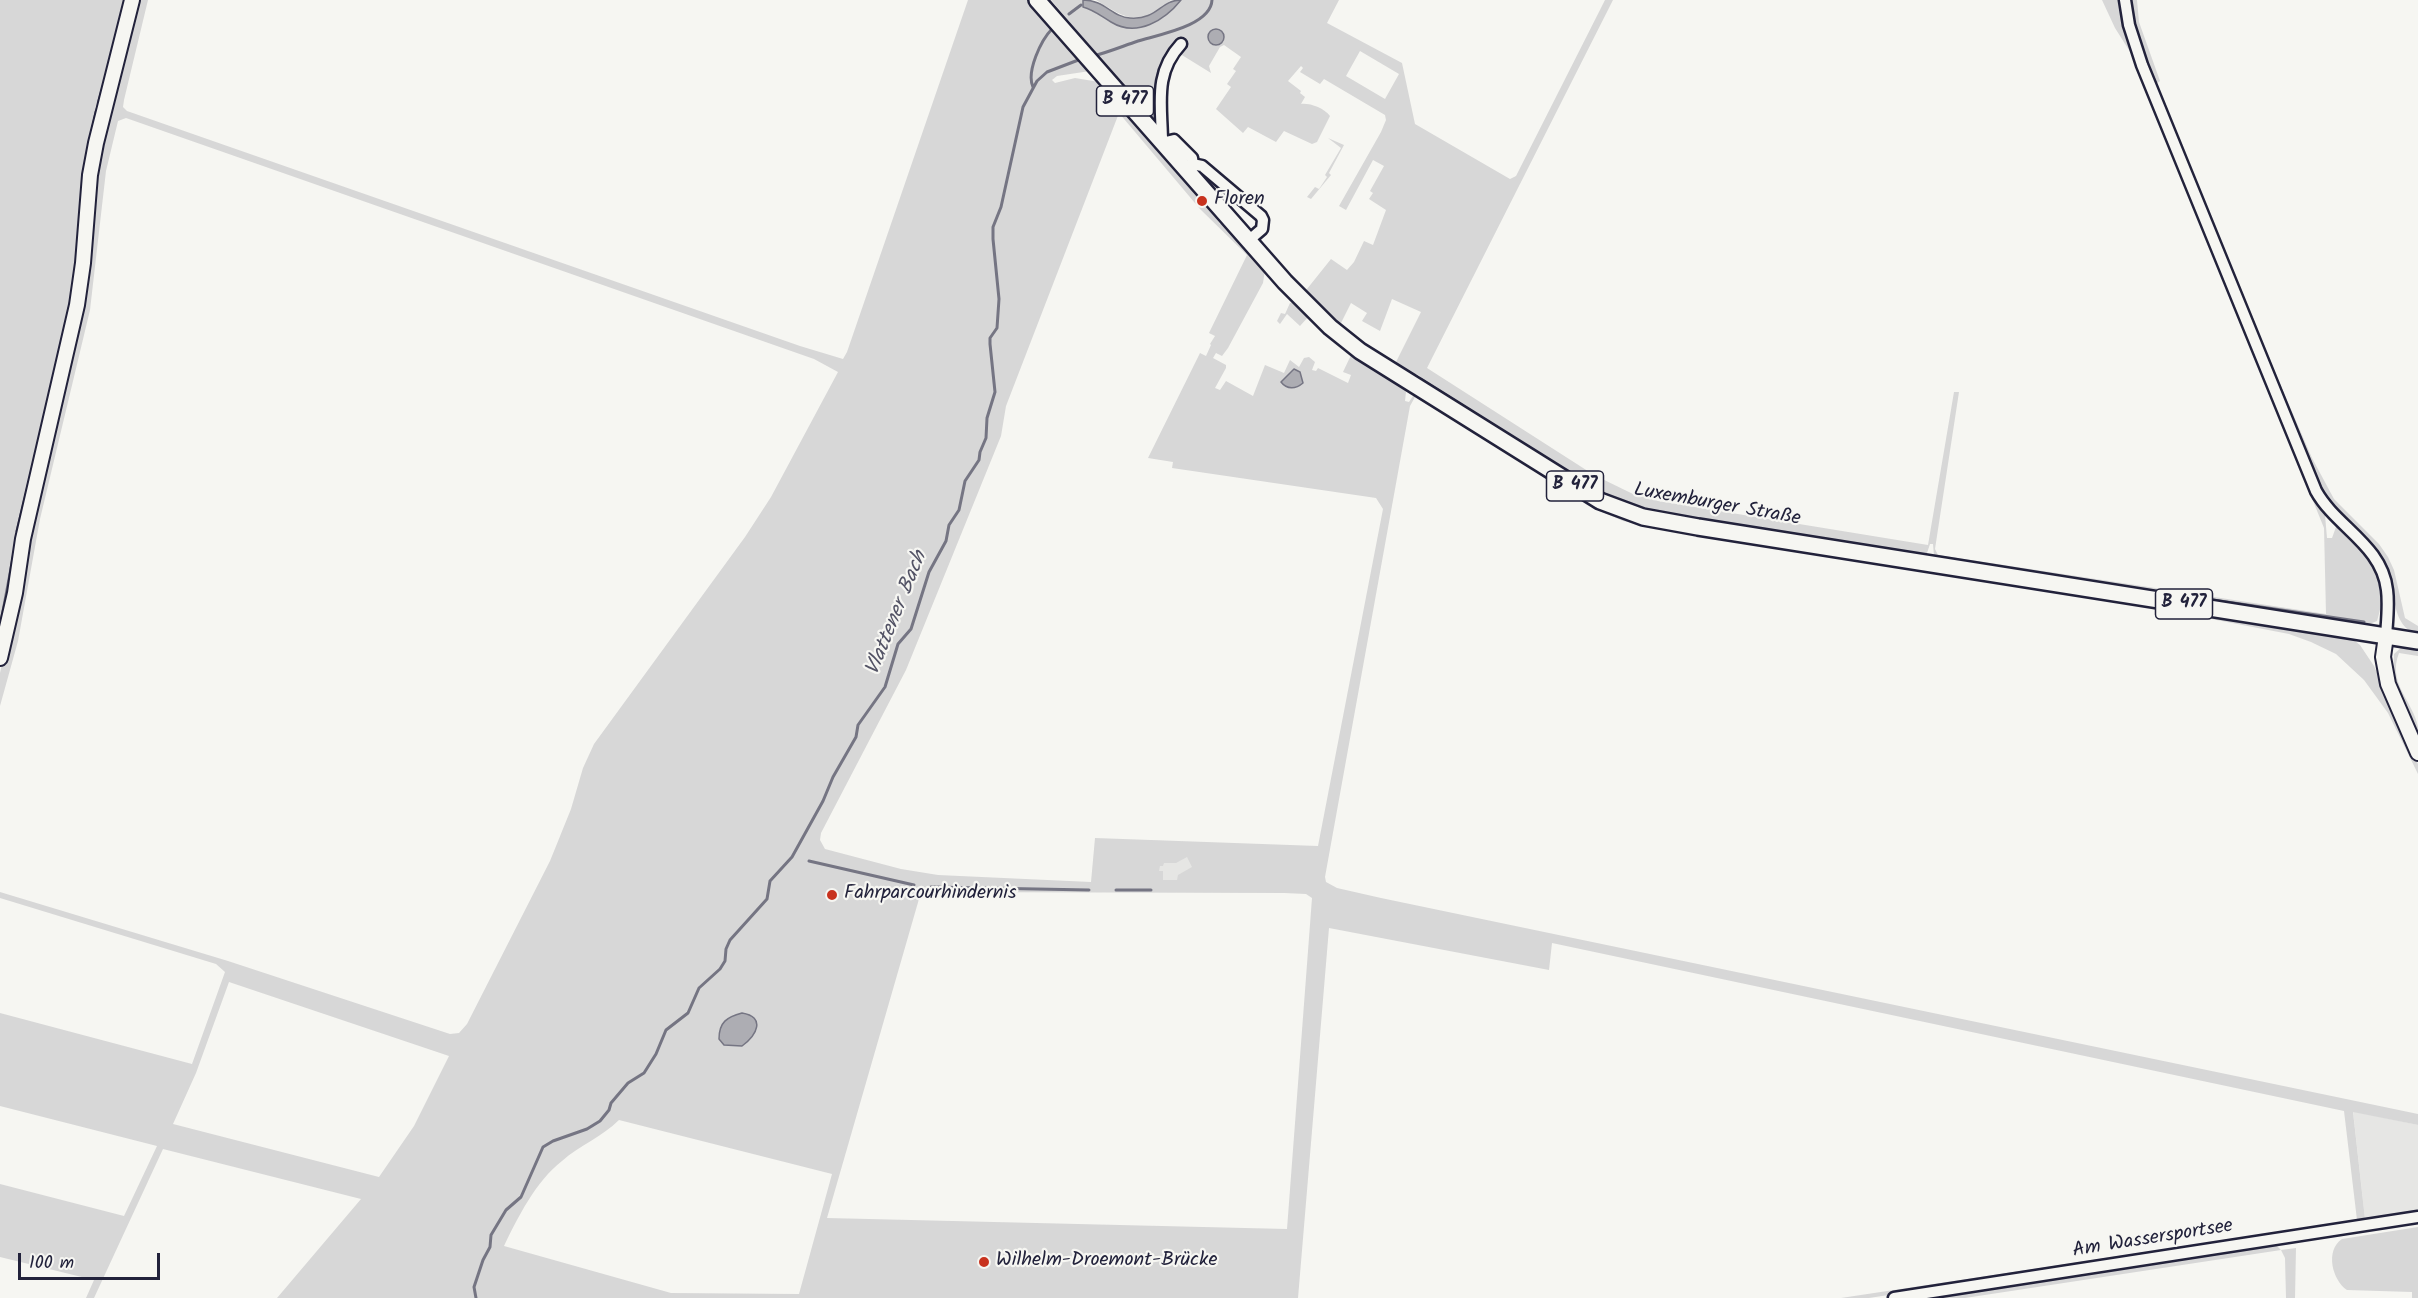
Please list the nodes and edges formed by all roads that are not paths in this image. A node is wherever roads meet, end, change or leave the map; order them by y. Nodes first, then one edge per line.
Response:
1 (132, 0) edge
2 (1037, 0) edge
3 (2125, 0) edge
4 (1180, 44) dead end
5 (1162, 143) junction
6 (1189, 170) junction
7 (1248, 241) junction
8 (2385, 636) junction
9 (2418, 641) edge
10 (0, 658) edge
11 (2418, 753) edge
12 (2418, 1217) edge
13 (1894, 1298) edge

1 - 10 street
2 - 5 main road, Luxemburger Straße / B 477
3 - 8 street
4 - 5 street
5 - 6 main road, Luxemburger Straße / B 477
6 - 7 main road, Luxemburger Straße / B 477
6 - 7 street
7 - 8 main road, Luxemburger Straße / B 477
8 - 9 main road, B 477
8 - 11 street
12 - 13 street, Am Wassersportsee

